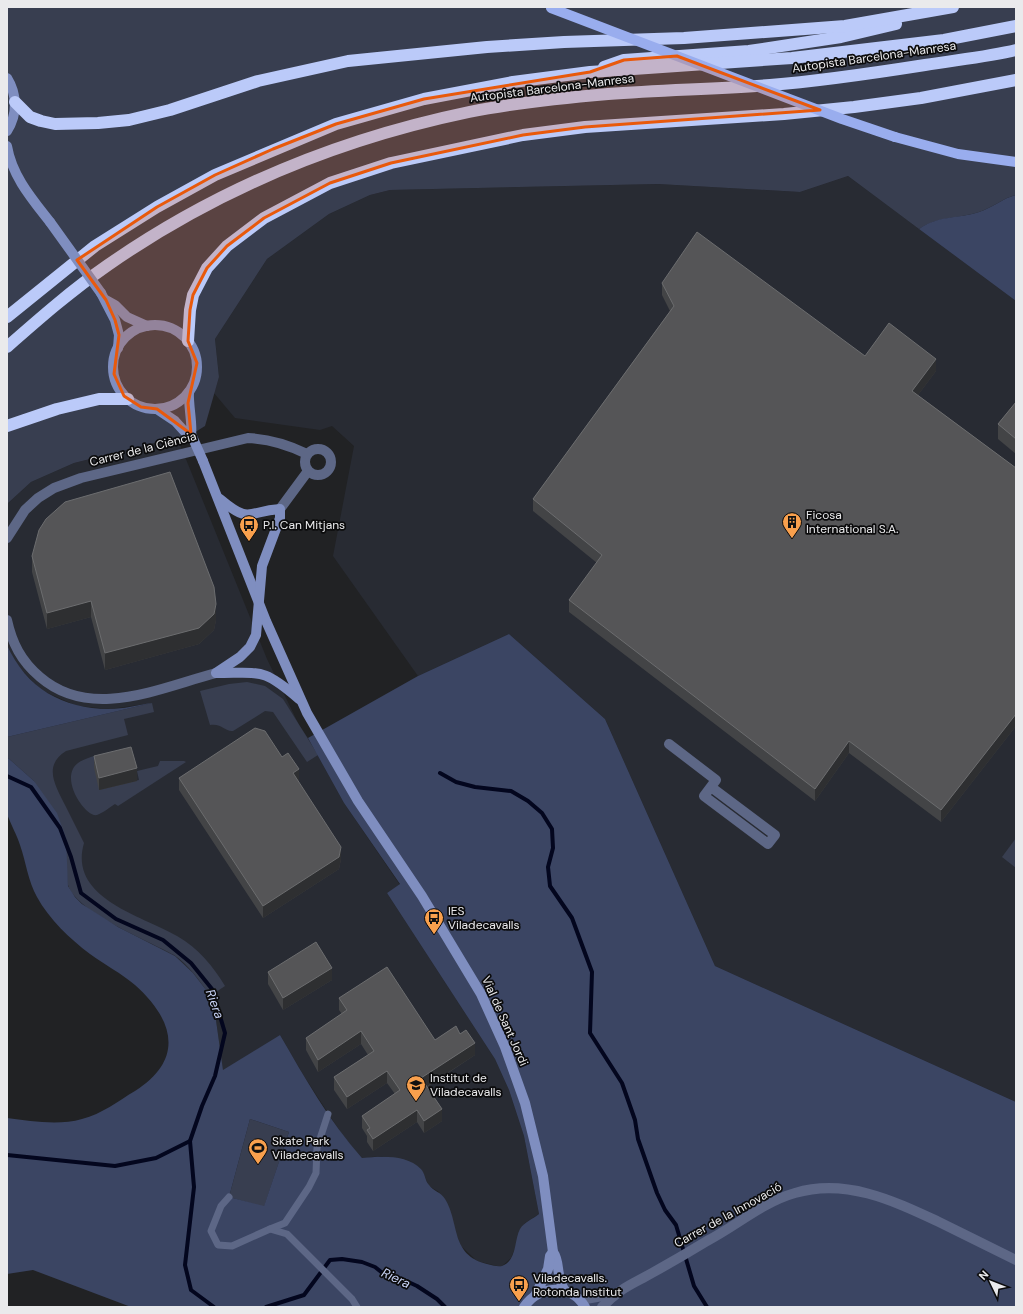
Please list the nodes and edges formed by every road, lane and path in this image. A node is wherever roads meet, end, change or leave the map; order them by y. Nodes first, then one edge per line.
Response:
1 (550, 7) edge
2 (953, 7) edge
3 (962, 7) edge
4 (1016, 26) edge
5 (1016, 50) edge
6 (590, 72) junction
7 (7, 78) edge
8 (1016, 80) edge
9 (15, 102) junction
10 (7, 131) edge
11 (7, 146) edge
12 (1016, 162) edge
13 (7, 171) edge
14 (25, 189) junction
15 (103, 296) junction
16 (7, 317) edge
17 (147, 326) junction
18 (188, 341) junction
19 (7, 347) edge
20 (117, 350) junction
21 (189, 392) junction
22 (128, 399) junction
23 (157, 409) junction
24 (7, 426) edge
25 (191, 434) junction
26 (307, 454) junction
27 (308, 471) junction
28 (218, 498) junction
29 (280, 509) junction
30 (7, 538) edge
31 (258, 600) junction
32 (7, 620) edge
33 (216, 673) junction
34 (302, 701) junction
35 (669, 744) dead end
36 (711, 787) junction
37 (328, 1114) dead end
38 (229, 1197) dead end
39 (270, 1230) junction
40 (553, 1252) junction
41 (1016, 1260) edge
42 (565, 1291) junction
43 (536, 1294) junction
44 (614, 1294) junction
45 (583, 1303) edge
46 (357, 1307) edge
47 (524, 1307) edge
48 (602, 1307) edge

1 - 12 main road, bridge
2 - 9 highway
3 - 6 highway
4 - 6 highway, Autopista Barcelona-Manresa
5 - 19 highway, Autopista Barcelona-Manresa
6 - 16 highway, Autopista Barcelona-Manresa
7 - 9 street
8 - 18 highway
9 - 10 street
11 - 14 street
13 - 14 street
14 - 15 street, bridge
15 - 17 street
15 - 20 street
17 - 18 street
17 - 20 street
18 - 21 street
20 - 22 street
21 - 23 street
21 - 25 street
22 - 23 street
22 - 24 highway
23 - 25 street
25 - 28 street, Vial de Sant Jordi, bridge
26 - 27 street
26 - 27 street
26 - 30 street, Carrer de la Ciència
27 - 29 street
28 - 29 street
28 - 31 street, Vial de Sant Jordi
29 - 31 street
31 - 33 street
31 - 34 street, Vial de Sant Jordi
32 - 33 street
33 - 34 street
34 - 40 street, Vial de Sant Jordi
35 - 36 street
36 - 36 street
37 - 39 lane
38 - 39 lane
39 - 46 lane
40 - 42 street, Vial de Sant Jordi
40 - 43 street
41 - 44 street, Carrer de la Innovació
42 - 43 street
42 - 45 street
43 - 47 street
44 - 45 street, Carrer de la Innovació
44 - 48 street, Carrer de la Innovació

